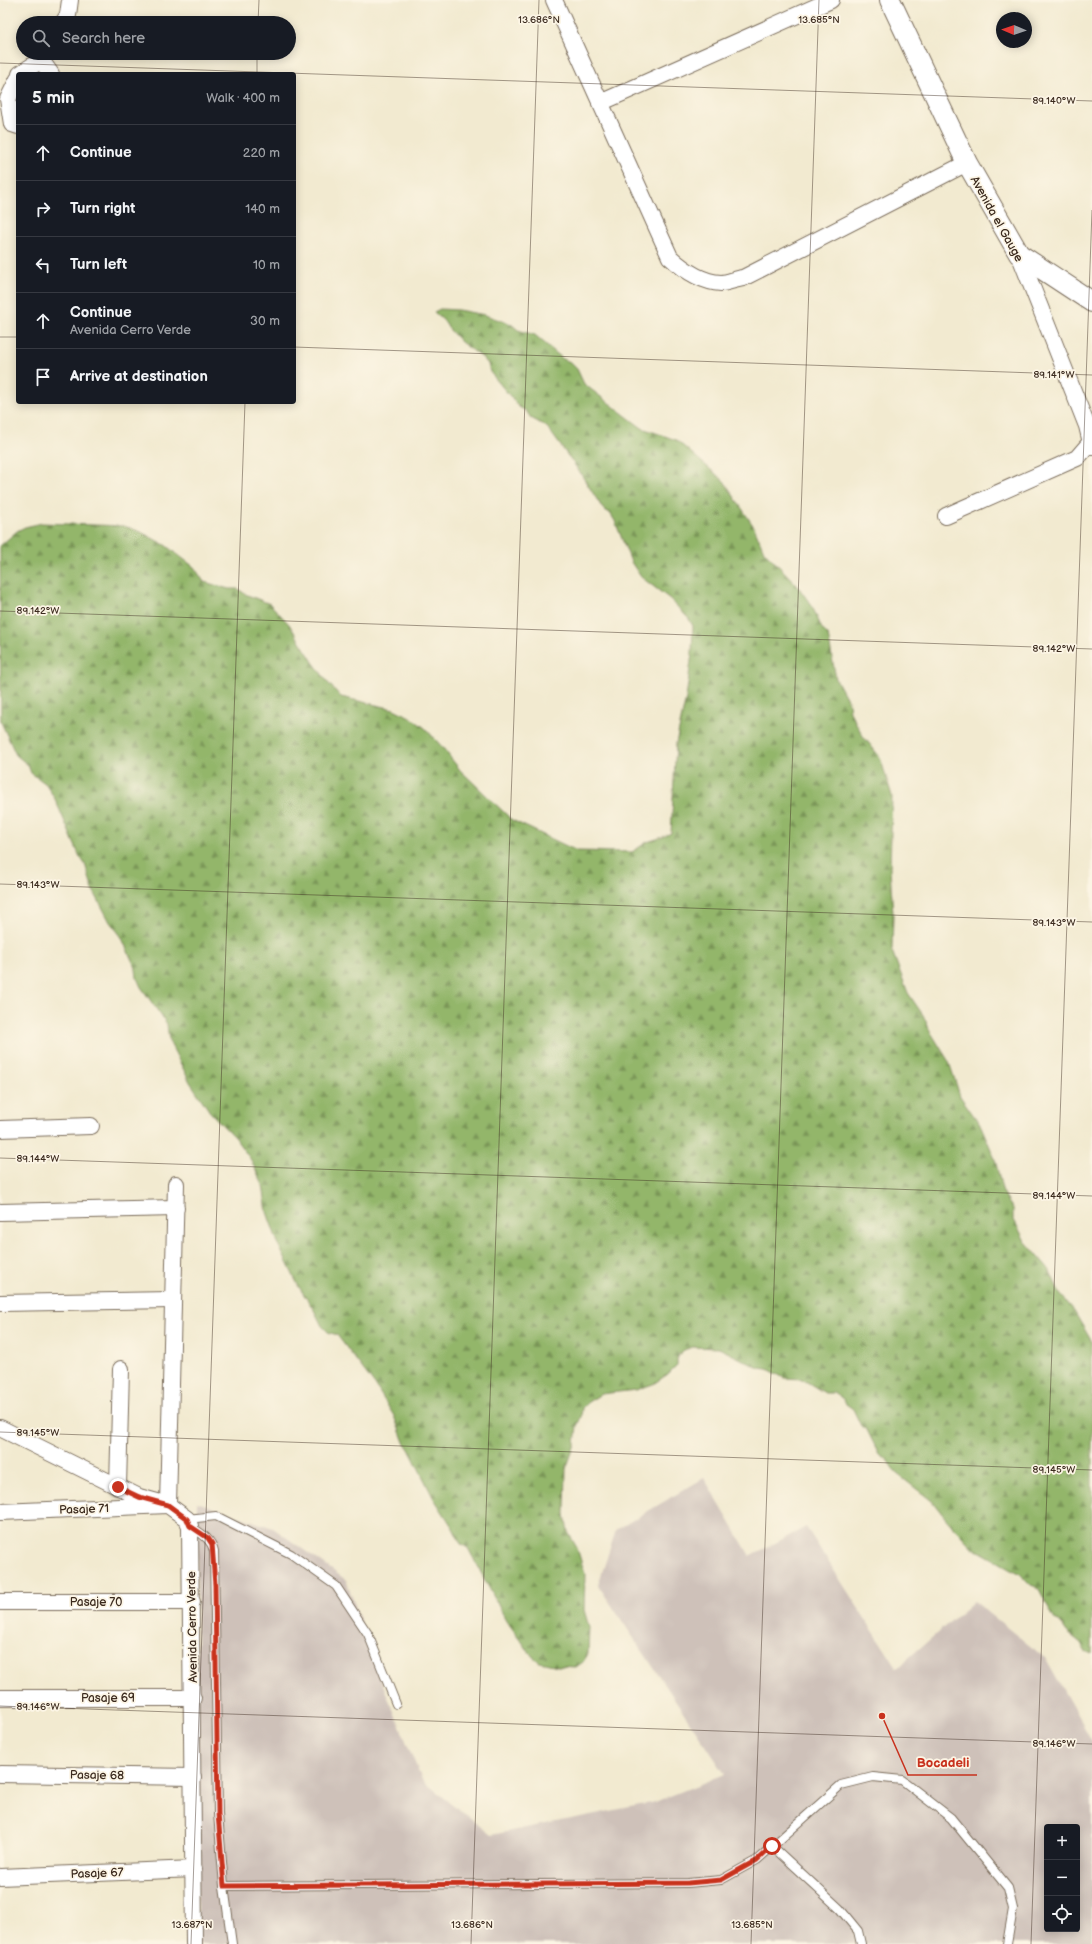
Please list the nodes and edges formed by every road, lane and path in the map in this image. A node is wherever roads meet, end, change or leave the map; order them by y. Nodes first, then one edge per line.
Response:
1 (70, 0) edge
2 (554, 0) edge
3 (831, 0) edge
4 (890, 0) edge
5 (68, 16) edge
6 (38, 60) edge
7 (45, 60) edge
8 (23, 72) edge
9 (50, 72) edge
10 (16, 83) edge
11 (600, 103) junction
12 (16, 125) edge
13 (967, 163) junction
14 (1018, 254) junction
15 (1092, 302) edge
16 (1091, 445) edge
17 (946, 516) dead end
18 (91, 1126) dead end
19 (0, 1129) edge
20 (176, 1184) dead end
21 (176, 1208) junction
22 (0, 1212) edge
23 (172, 1300) junction
24 (0, 1303) edge
25 (121, 1369) dead end
26 (0, 1428) edge
27 (118, 1487) junction
28 (168, 1505) junction
29 (0, 1512) edge
30 (188, 1522) junction
31 (0, 1602) edge
32 (192, 1602) junction
33 (0, 1698) edge
34 (193, 1698) junction
35 (396, 1704) dead end
36 (0, 1774) edge
37 (193, 1776) junction
38 (772, 1846) junction
39 (194, 1869) junction
40 (0, 1877) edge
41 (224, 1886) junction
42 (194, 1944) edge
43 (232, 1944) edge
44 (861, 1944) edge
45 (1007, 1944) edge

1 - 5 street
2 - 11 street
3 - 11 street
4 - 13 street, Avenida el Gauge
6 - 8 street
7 - 9 street
10 - 12 street
11 - 13 street
13 - 14 street, Avenida el Gauge
14 - 15 street
14 - 16 street, Avenida el Gauge
16 - 17 street
18 - 19 street
20 - 21 street
21 - 22 street
21 - 23 street
23 - 24 street
23 - 28 street
25 - 27 street
26 - 27 street
27 - 28 street
28 - 29 street, Pasaje 71
28 - 30 street
30 - 32 street, Avenida Cerro Verde
30 - 35 lane
30 - 41 lane
31 - 32 street, Pasaje 70
32 - 34 street, Avenida Cerro Verde
33 - 34 street, Pasaje 69
34 - 37 street, Avenida Cerro Verde
36 - 37 street, Pasaje 68
37 - 39 street, Avenida Cerro Verde
38 - 41 lane
38 - 44 lane
38 - 45 lane
39 - 40 street, Pasaje 67
39 - 42 street, Avenida Cerro Verde
41 - 43 lane

